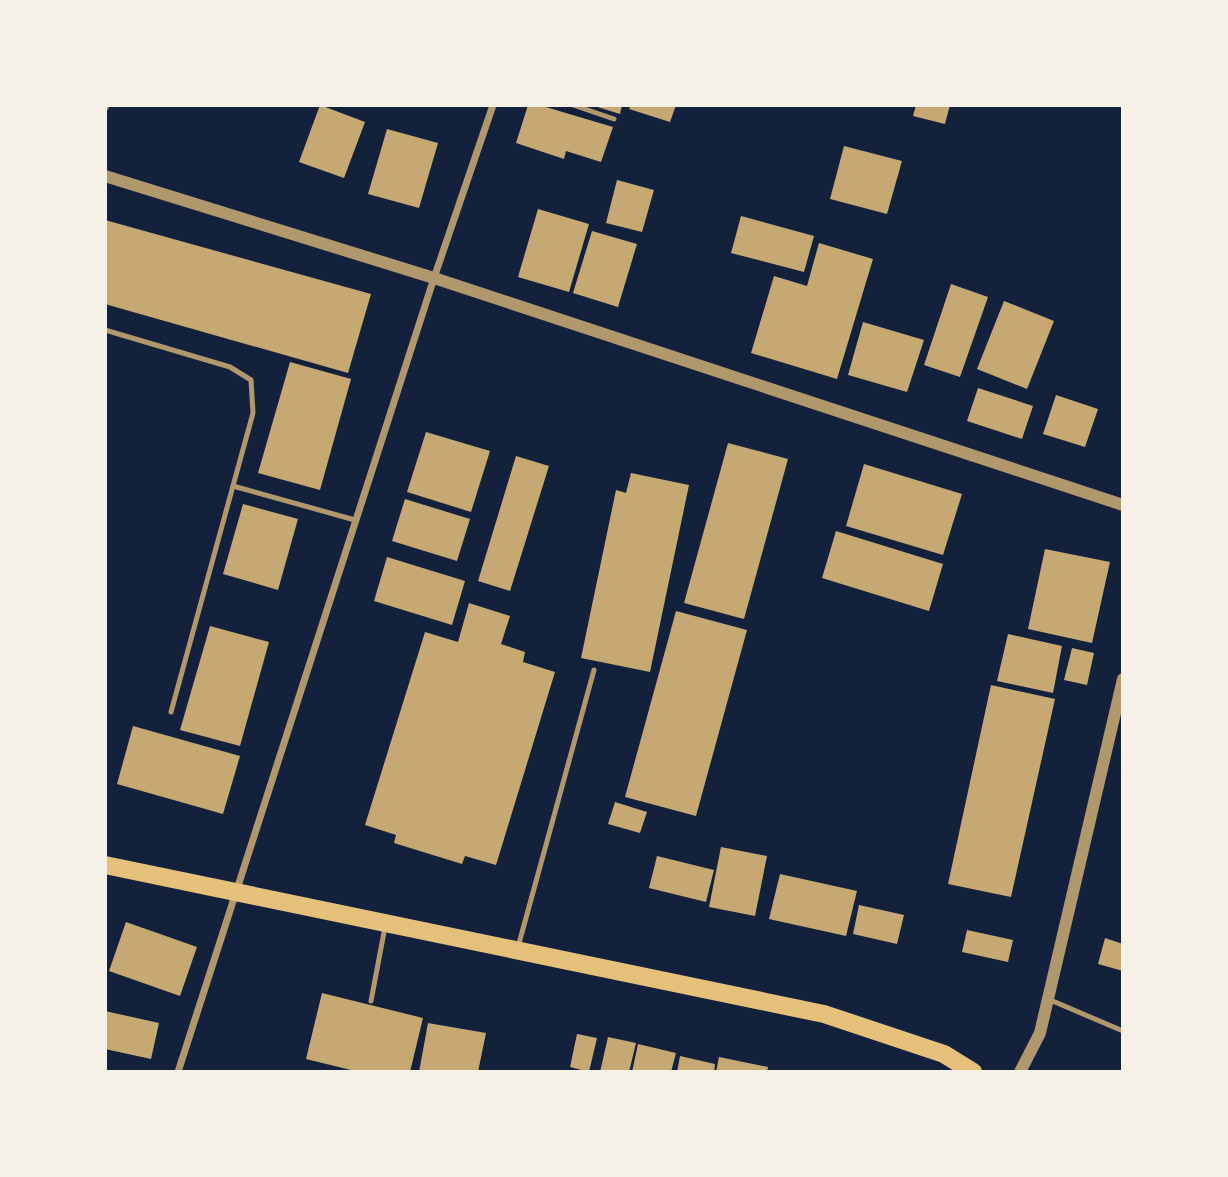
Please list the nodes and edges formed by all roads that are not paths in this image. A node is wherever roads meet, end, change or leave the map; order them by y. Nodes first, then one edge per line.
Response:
1 (494, 105) edge
2 (573, 105) edge
3 (614, 119) dead end
4 (105, 176) edge
5 (433, 278) junction
6 (105, 330) edge
7 (233, 486) junction
8 (1123, 505) edge
9 (355, 520) junction
10 (594, 670) dead end
11 (1123, 679) edge
12 (171, 712) dead end
13 (105, 865) edge
14 (235, 893) junction
15 (386, 924) junction
16 (517, 950) junction
17 (1048, 999) junction
18 (371, 1001) dead end
19 (1123, 1031) edge
20 (178, 1072) edge
21 (973, 1072) edge
22 (1020, 1072) edge

1 - 5 street
2 - 3 lane
4 - 5 street
5 - 8 street
5 - 9 street
6 - 7 lane
7 - 9 lane
7 - 12 lane
9 - 14 street
10 - 16 lane
11 - 17 street
13 - 14 main road
14 - 15 main road
14 - 20 street
15 - 16 main road
15 - 18 lane
16 - 21 main road
17 - 19 lane
17 - 22 street

